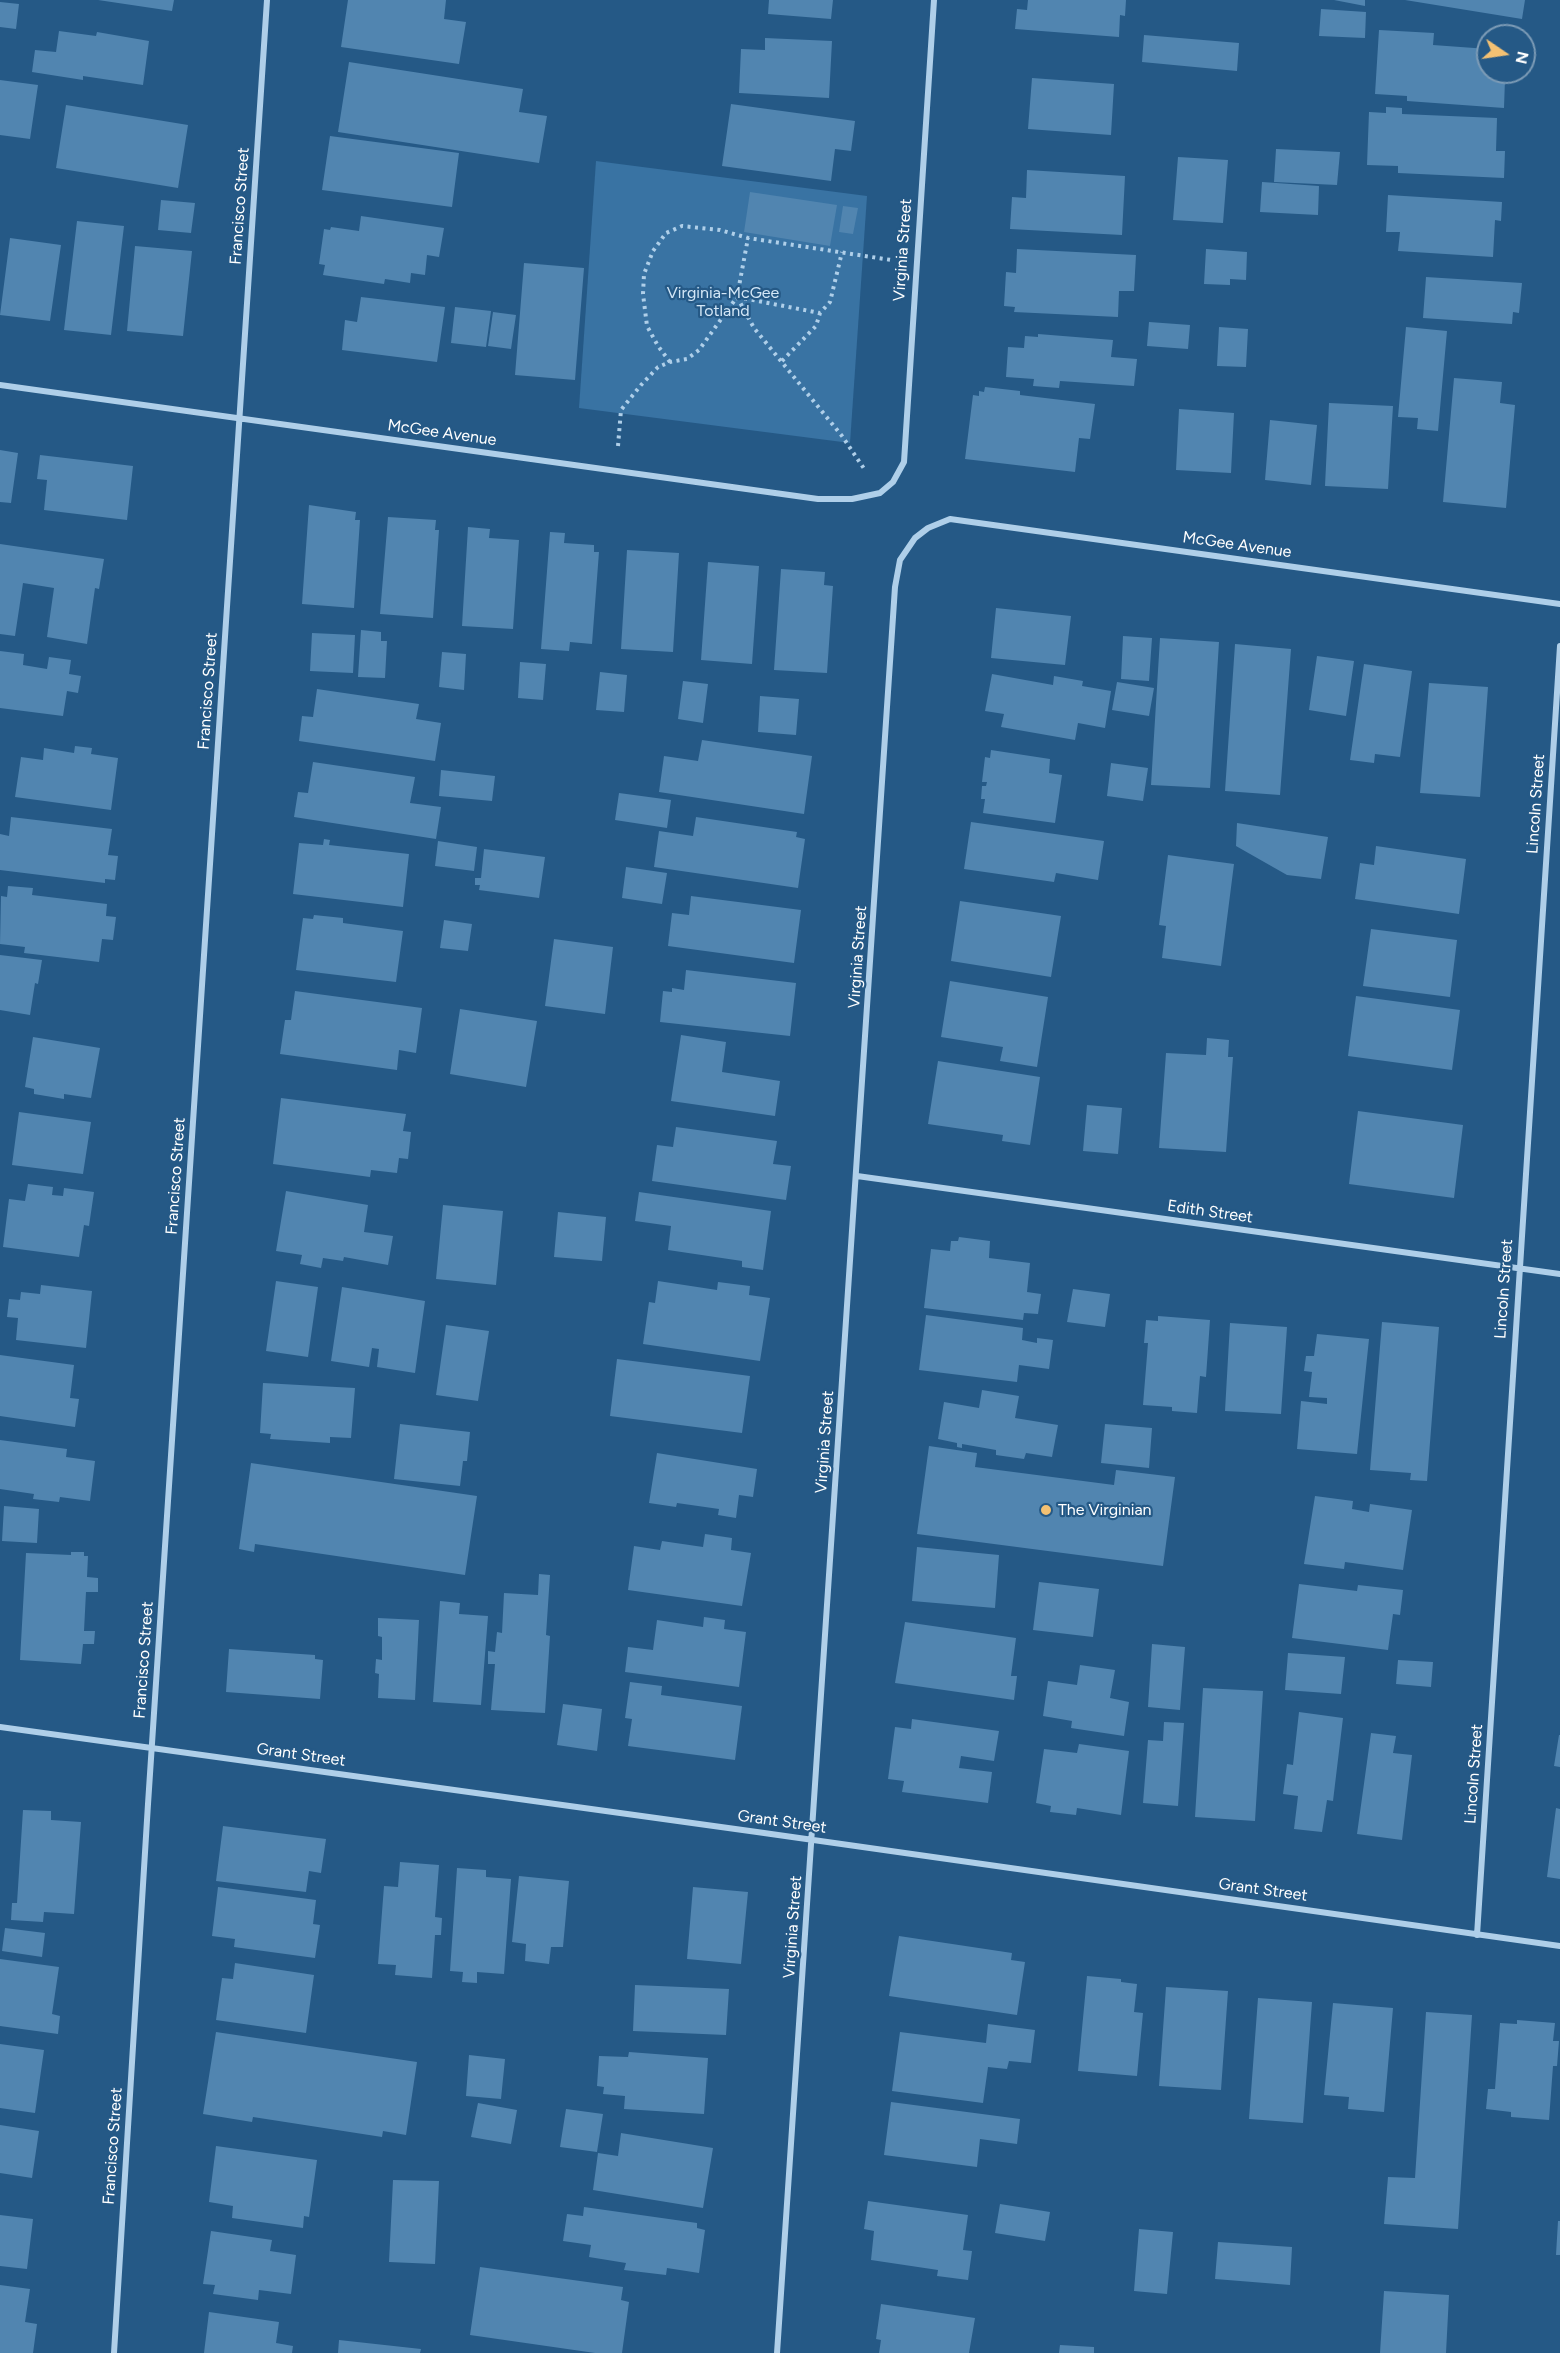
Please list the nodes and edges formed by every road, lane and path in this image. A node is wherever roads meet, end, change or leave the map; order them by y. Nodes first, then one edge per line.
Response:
1 (267, 0) edge
2 (934, 0) edge
3 (748, 237) junction
4 (842, 252) junction
5 (916, 264) junction
6 (737, 297) junction
7 (820, 313) junction
8 (782, 361) junction
9 (670, 362) junction
10 (0, 386) edge
11 (240, 419) junction
12 (615, 470) junction
13 (880, 493) junction
14 (915, 538) joint
15 (1560, 604) edge
16 (1560, 646) edge
17 (857, 1176) junction
18 (1519, 1269) junction
19 (1560, 1274) edge
20 (0, 1727) edge
21 (152, 1748) junction
22 (812, 1840) junction
23 (1477, 1935) junction
24 (1560, 1946) edge
25 (114, 2353) edge
26 (777, 2353) edge

1 - 11 street, Francisco Street
2 - 5 street, Virginia Street
3 - 4 path
3 - 6 path
3 - 9 path
4 - 5 path
4 - 7 path
5 - 13 street, Virginia Street
6 - 7 path
6 - 8 path
6 - 9 path
7 - 8 path
8 - 13 path
9 - 12 path
10 - 11 street, McGee Avenue
11 - 12 street, McGee Avenue
11 - 21 street, Francisco Street
12 - 13 street, McGee Avenue
14 - 15 street, McGee Avenue
14 - 17 street, Virginia Street
16 - 18 street, Lincoln Street
17 - 18 street, Edith Street
17 - 22 street, Virginia Street
18 - 19 street, Edith Street
18 - 23 street, Lincoln Street
20 - 21 street, Grant Street
21 - 22 street, Grant Street
21 - 25 street, Francisco Street
22 - 23 street, Grant Street
22 - 26 street, Virginia Street
23 - 24 street, Grant Street

